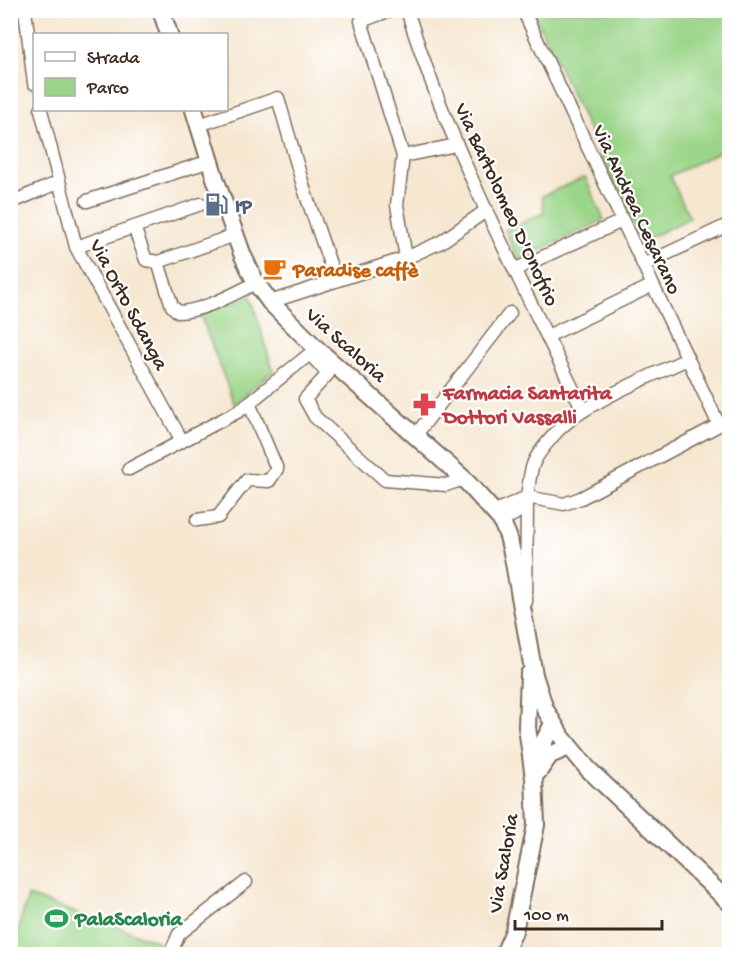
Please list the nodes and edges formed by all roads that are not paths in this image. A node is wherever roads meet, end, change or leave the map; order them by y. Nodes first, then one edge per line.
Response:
1 (25, 10) edge
2 (161, 10) edge
3 (391, 10) edge
4 (407, 10) edge
5 (523, 10) edge
6 (169, 33) edge
7 (33, 76) edge
8 (228, 110) edge
9 (41, 111) edge
10 (223, 111) edge
11 (197, 117) edge
12 (456, 145) junction
13 (403, 156) junction
14 (210, 161) junction
15 (59, 182) junction
16 (87, 201) dead end
17 (10, 203) edge
18 (201, 204) dead end
19 (487, 210) junction
20 (622, 220) junction
21 (729, 224) edge
22 (134, 227) junction
23 (235, 235) junction
24 (76, 248) junction
25 (406, 258) junction
26 (158, 262) junction
27 (643, 265) junction
28 (516, 269) junction
29 (336, 281) junction
30 (256, 282) junction
31 (653, 285) junction
32 (270, 302) junction
33 (510, 313) dead end
34 (548, 336) junction
35 (313, 352) junction
36 (687, 358) junction
37 (249, 403) junction
38 (583, 410) junction
39 (724, 422) edge
40 (415, 436) junction
41 (182, 441) junction
42 (129, 469) dead end
43 (464, 479) junction
44 (527, 497) junction
45 (498, 516) junction
46 (197, 520) dead end
47 (525, 621) junction
48 (530, 658) junction
49 (553, 724) junction
50 (527, 727) junction
51 (569, 747) junction
52 (534, 778) junction
53 (246, 882) dead end
54 (729, 903) edge
55 (170, 954) edge
56 (504, 954) edge

1 - 7 street
2 - 6 main road
3 - 13 street
4 - 12 street, Via Bartolomeo D'Onofrio
5 - 20 street, Via Andrea Cesarano
8 - 29 street
9 - 15 street, Via Orto Sdanga
10 - 11 street
11 - 14 main road, Via Scaloria
12 - 13 street
12 - 19 street, Via Bartolomeo D'Onofrio
13 - 25 street
14 - 16 street
14 - 23 main road, Via Scaloria
15 - 17 street
15 - 24 street, Via Orto Sdanga
18 - 22 street
19 - 25 street
19 - 28 street, Via Bartolomeo D'Onofrio
20 - 27 street, Via Andrea Cesarano
20 - 28 street
21 - 27 street
22 - 24 street
22 - 26 street
23 - 26 street
23 - 30 main road, Via Scaloria
24 - 41 street, Via Orto Sdanga
25 - 29 street
26 - 30 street
27 - 31 street, Via Andrea Cesarano
28 - 34 street, Via Bartolomeo D'Onofrio
29 - 32 street
30 - 32 main road, Via Scaloria
31 - 34 street
31 - 36 street, Via Andrea Cesarano
32 - 35 main road, Via Scaloria
33 - 40 street
34 - 38 street, Via Bartolomeo D'Onofrio
35 - 37 street
35 - 40 main road, Via Scaloria
35 - 43 street
36 - 38 street, Via Scaloria
36 - 39 street, Via Andrea Cesarano
37 - 41 street
37 - 46 street
38 - 44 street, Via Scaloria
39 - 44 street
40 - 43 main road, Via Scaloria
41 - 42 street
43 - 45 main road, Via Scaloria
44 - 45 street
44 - 47 street, Via Scaloria
45 - 47 main road, Via Scaloria
47 - 48 main road, Via Scaloria
48 - 49 main road, Via Scaloria
48 - 50 main road, Via Scaloria
49 - 50 main road
49 - 51 main road, Via Scaloria
49 - 52 main road, Via Scaloria
50 - 52 main road, Via Scaloria
51 - 52 main road
51 - 54 main road, Via Scaloria
52 - 56 main road, Via Scaloria
53 - 55 street

